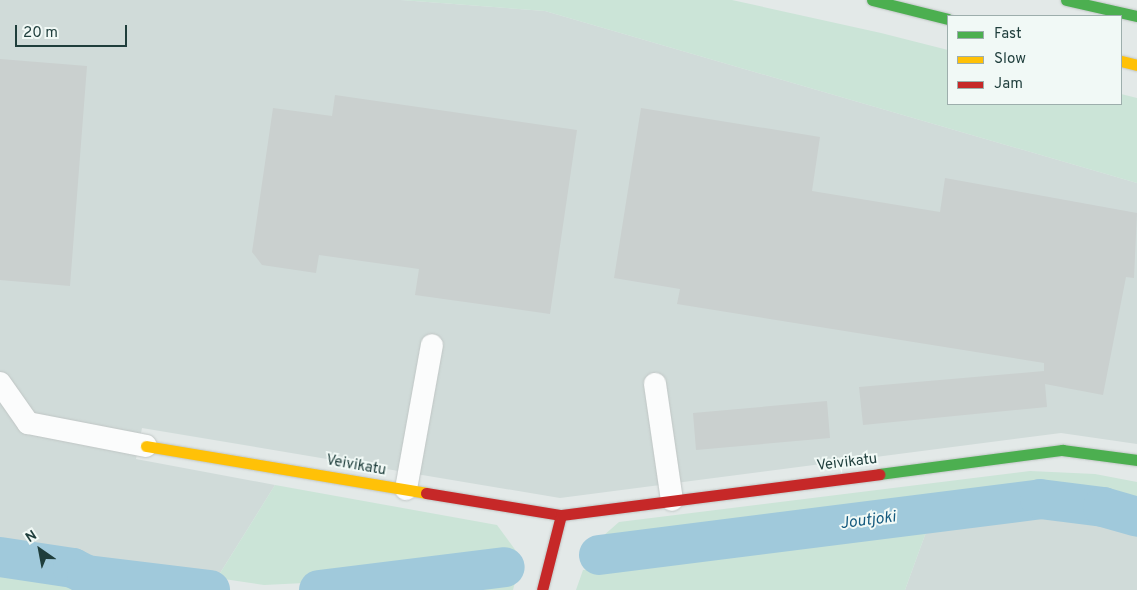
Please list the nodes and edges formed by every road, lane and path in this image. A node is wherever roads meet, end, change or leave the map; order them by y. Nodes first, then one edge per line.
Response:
1 (872, 0) edge
2 (1066, 0) edge
3 (1137, 16) edge
4 (947, 19) edge
5 (1122, 61) edge
6 (1137, 65) edge
7 (432, 345) dead end
8 (0, 384) edge
9 (655, 384) dead end
10 (146, 446) joint
11 (1137, 460) edge
12 (406, 489) junction
13 (672, 500) junction
14 (561, 515) junction
15 (542, 590) edge

1 - 4 main road
2 - 3 main road
5 - 6 main road
7 - 12 lane
8 - 10 lane
9 - 13 lane
10 - 12 main road, Veivikatu
11 - 13 main road, Veivikatu
12 - 14 main road, Veivikatu
13 - 14 main road, Veivikatu
14 - 15 main road

